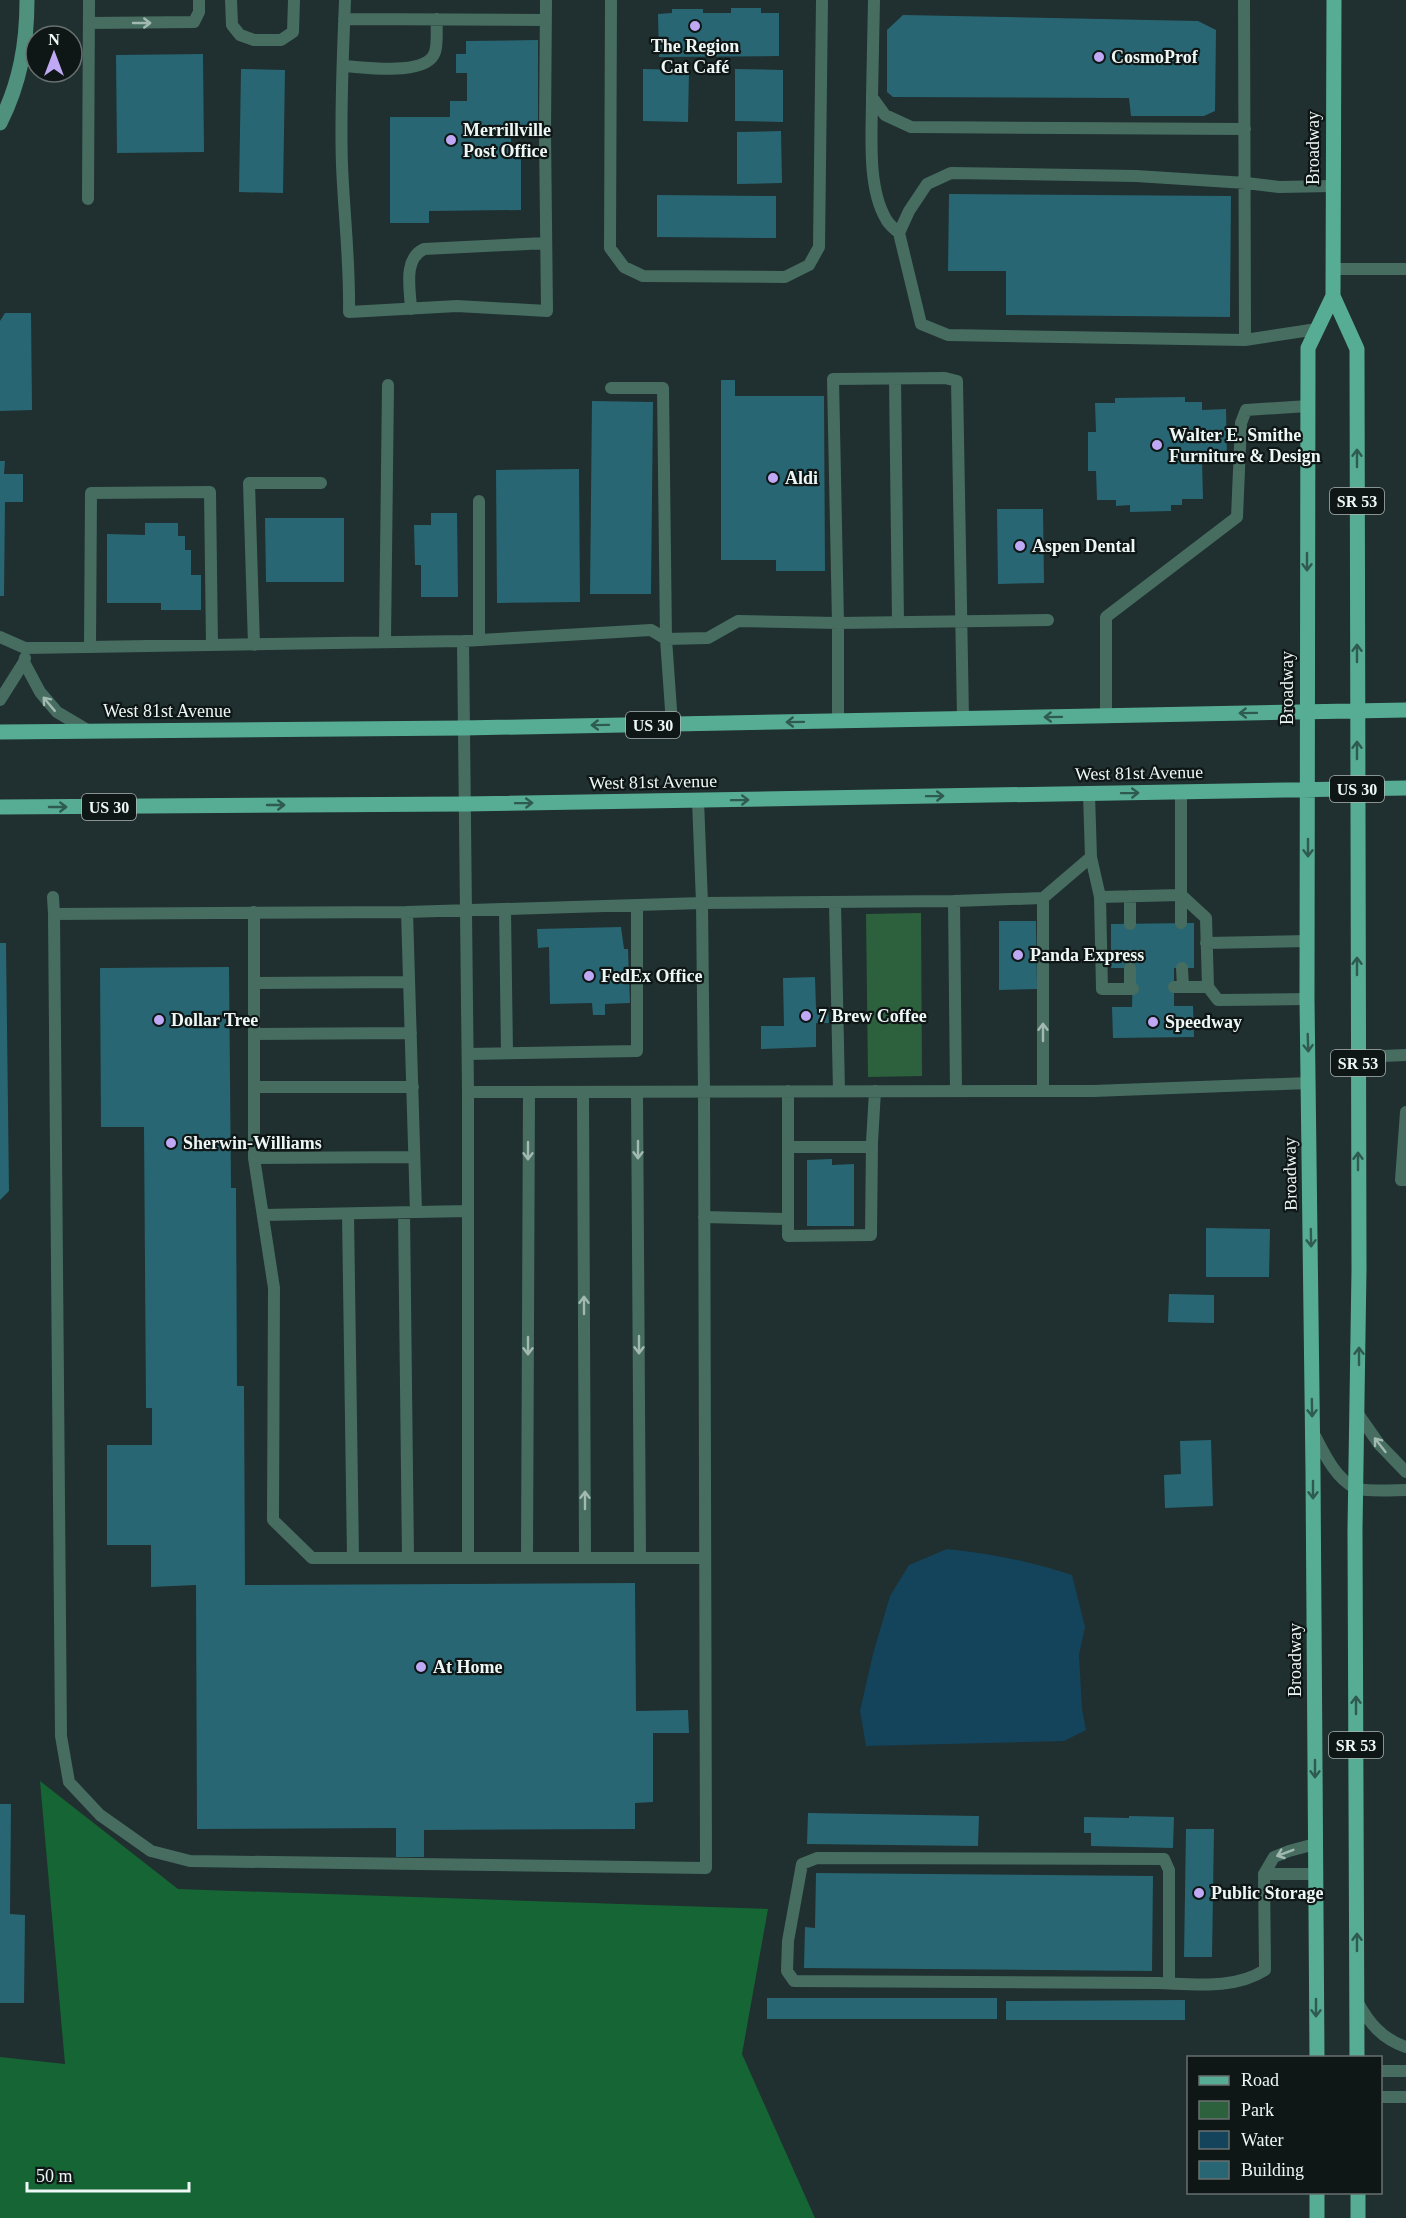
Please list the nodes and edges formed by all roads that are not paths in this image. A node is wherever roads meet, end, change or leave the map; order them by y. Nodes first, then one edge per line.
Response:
1 (27, 0) edge
2 (89, 0) edge
3 (199, 0) edge
4 (231, 0) edge
5 (294, 0) edge
6 (345, 0) edge
7 (546, 0) edge
8 (611, 0) edge
9 (822, 0) edge
10 (874, 0) edge
11 (1244, 0) edge
12 (1334, 0) edge
13 (344, 19) junction
14 (437, 20) junction
15 (546, 20) junction
16 (89, 23) junction
17 (343, 66) junction
18 (872, 97) junction
19 (0, 123) edge
20 (1245, 129) junction
21 (1246, 183) junction
22 (1333, 186) junction
23 (88, 199) dead end
24 (899, 233) junction
25 (546, 243) junction
26 (1334, 269) junction
27 (1406, 269) edge
28 (1333, 297) junction
29 (411, 309) junction
30 (1317, 329) junction
31 (1245, 340) junction
32 (895, 379) junction
33 (388, 385) dead end
34 (610, 388) dead end
35 (1308, 406) junction
36 (321, 483) dead end
37 (479, 501) dead end
38 (1048, 620) dead end
39 (962, 621) junction
40 (838, 622) junction
41 (898, 622) junction
42 (0, 637) edge
43 (479, 639) junction
44 (666, 639) junction
45 (463, 640) junction
46 (385, 641) junction
47 (212, 645) junction
48 (254, 645) junction
49 (90, 647) junction
50 (25, 648) junction
51 (24, 662) junction
52 (0, 700) edge
53 (1406, 710) edge
54 (1357, 711) junction
55 (1306, 712) junction
56 (1106, 716) junction
57 (963, 718) junction
58 (838, 721) junction
59 (672, 724) junction
60 (463, 728) junction
61 (89, 731) junction
62 (0, 732) edge
63 (1406, 788) edge
64 (1357, 789) junction
65 (1307, 790) junction
66 (1181, 792) junction
67 (1089, 794) junction
68 (698, 800) junction
69 (465, 804) junction
70 (0, 807) edge
71 (1091, 857) junction
72 (1181, 895) junction
73 (1130, 896) junction
74 (53, 897) dead end
75 (1100, 897) junction
76 (1043, 898) junction
77 (954, 901) junction
78 (835, 902) junction
79 (702, 903) junction
80 (637, 905) junction
81 (505, 910) junction
82 (466, 911) junction
83 (254, 912) junction
84 (407, 912) junction
85 (54, 914) junction
86 (1181, 923) dead end
87 (1130, 924) dead end
88 (1308, 941) junction
89 (1206, 944) junction
90 (1130, 968) dead end
91 (1182, 968) dead end
92 (409, 982) junction
93 (254, 983) junction
94 (1208, 987) junction
95 (1307, 999) junction
96 (411, 1033) junction
97 (254, 1034) junction
98 (507, 1053) junction
99 (468, 1054) junction
100 (1406, 1055) edge
101 (1358, 1058) junction
102 (1309, 1083) junction
103 (254, 1087) junction
104 (412, 1087) junction
105 (704, 1091) junction
106 (789, 1091) junction
107 (839, 1091) junction
108 (875, 1091) junction
109 (956, 1091) junction
110 (1043, 1091) junction
111 (468, 1092) junction
112 (529, 1092) junction
113 (583, 1092) junction
114 (637, 1092) junction
115 (1406, 1112) edge
116 (789, 1147) junction
117 (872, 1147) junction
118 (414, 1157) junction
119 (254, 1158) junction
120 (1406, 1180) edge
121 (468, 1211) junction
122 (410, 1212) junction
123 (348, 1214) junction
124 (262, 1215) junction
125 (704, 1217) junction
126 (789, 1219) junction
127 (1358, 1414) junction
128 (1312, 1431) junction
129 (1406, 1472) edge
130 (1356, 1489) junction
131 (1406, 1490) edge
132 (353, 1558) junction
133 (408, 1558) junction
134 (468, 1558) junction
135 (527, 1558) junction
136 (585, 1558) junction
137 (640, 1558) junction
138 (705, 1558) junction
139 (1315, 1844) junction
140 (1264, 1874) junction
141 (1316, 1874) junction
142 (1169, 1983) junction
143 (1357, 2001) junction
144 (1406, 2048) edge
145 (1317, 2056) edge
146 (1357, 2056) edge
147 (1382, 2071) edge
148 (1406, 2071) edge
149 (1382, 2097) edge
150 (1406, 2097) edge
151 (1317, 2194) edge
152 (1358, 2194) edge
153 (1317, 2218) edge
154 (1358, 2218) edge

1 - 19 street
2 - 16 lane
16 -> 3 lane
4 - 5 lane
6 - 13 lane
7 - 15 lane
8 - 9 lane
10 - 18 lane
11 - 20 lane
12 - 22 main road, Broadway / SR 53
13 - 14 lane
13 - 17 lane
14 - 15 lane
14 - 17 lane
15 - 25 lane
16 - 23 lane
17 - 29 lane
18 - 20 lane
18 - 24 lane
20 - 21 lane
21 - 22 lane
21 - 24 lane
21 - 31 lane
22 - 26 main road, Broadway / SR 53
24 - 31 lane
25 - 29 lane
25 - 29 lane
26 - 27 lane
26 - 28 main road, Broadway / SR 53
28 - 30 main road, Broadway / SR 53
54 -> 28 main road, Broadway / SR 53
30 - 31 lane
30 - 35 main road, Broadway / SR 53
32 - 39 lane
32 - 40 lane
32 - 41 lane
33 - 46 lane
34 - 44 lane
35 -> 55 main road, Broadway / SR 53
35 - 56 lane
36 - 48 lane
37 - 43 lane
38 - 39 lane
39 - 41 lane
39 - 57 lane
40 - 41 lane
40 - 44 lane
40 - 58 lane
42 - 50 lane
43 - 44 lane
43 - 45 lane
44 - 59 lane
45 - 46 lane
45 - 60 lane
46 - 48 lane
47 - 48 lane
47 - 49 lane
47 - 49 lane
49 - 50 lane
50 - 51 lane
51 - 52 lane
61 -> 51 lane
53 - 54 main road, US 30
54 - 55 main road, US 30
64 -> 54 main road, Broadway / SR 53
55 -> 56 main road, West 81st Avenue / US 30
55 - 65 main road, Broadway / SR 53
56 -> 57 main road, West 81st Avenue / US 30
57 - 58 main road, West 81st Avenue / US 30
58 -> 59 main road, West 81st Avenue / US 30
59 -> 60 main road, West 81st Avenue / US 30
60 - 61 main road, West 81st Avenue / US 30
60 - 69 lane
61 - 62 main road, West 81st Avenue / US 30
63 - 64 main road, US 30
64 - 65 main road, US 30
101 -> 64 main road, Broadway / SR 53
65 - 66 main road, West 81st Avenue / US 30
65 -> 88 main road, Broadway / SR 53
67 -> 66 main road, West 81st Avenue / US 30
66 - 72 lane
68 -> 67 main road, West 81st Avenue / US 30
67 - 71 lane
69 -> 68 main road, West 81st Avenue / US 30
68 - 79 lane
70 -> 69 main road, West 81st Avenue / US 30
69 - 82 lane
71 - 75 lane
71 - 76 lane
72 - 73 lane
72 - 86 lane
72 - 89 lane
73 - 75 lane
73 - 87 lane
74 - 85 lane
75 - 90 lane
76 - 77 lane
110 -> 76 lane
77 - 78 lane
77 - 109 lane
78 - 79 lane
78 - 107 lane
79 - 80 lane
79 - 105 lane
80 - 81 lane
80 - 98 lane
81 - 82 lane
81 - 98 lane
82 - 84 lane
82 - 99 lane
83 - 84 lane
83 - 85 lane
83 - 93 lane
84 - 92 lane
85 - 138 lane
88 - 89 lane
88 - 95 main road, Broadway / SR 53
89 - 94 lane
91 - 94 lane
92 - 93 lane
92 - 96 lane
93 - 97 lane
94 - 95 lane
95 -> 102 main road, Broadway / SR 53
96 - 97 lane
96 - 104 lane
97 - 103 lane
98 - 99 lane
99 - 111 lane
100 - 101 lane
127 -> 101 main road, Broadway / SR 53
102 - 110 lane
102 -> 128 main road, Broadway / SR 53
103 - 104 lane
103 - 119 lane
104 - 118 lane
105 - 106 lane
105 - 114 lane
105 - 125 lane
106 - 107 lane
106 - 116 lane
107 - 108 lane
108 - 109 lane
108 - 117 lane
109 - 110 lane
111 - 112 lane
111 - 121 lane
112 - 113 lane
112 -> 135 lane
113 - 114 lane
136 -> 113 lane
114 -> 137 lane
115 - 120 lane
116 - 117 lane
116 - 126 lane
117 - 126 lane
118 - 119 lane
118 - 122 lane
119 - 124 lane
121 - 122 lane
121 - 134 lane
122 - 123 lane
122 - 133 lane
123 - 124 lane
123 - 132 lane
124 - 132 lane
125 - 126 lane
125 - 138 lane
129 -> 127 lane
127 - 130 main road, Broadway / SR 53
128 - 130 lane
128 -> 139 main road, Broadway / SR 53
130 - 131 lane
143 -> 130 main road, Broadway / SR 53
132 - 133 lane
133 - 134 lane
134 - 135 lane
135 - 136 lane
136 - 137 lane
137 - 138 lane
139 -> 140 lane
139 - 141 main road, Broadway / SR 53
140 - 141 lane
140 - 142 lane
141 -> 145 main road, Broadway / SR 53
142 - 142 lane
143 - 144 lane
143 - 146 main road, Broadway / SR 53
147 - 148 lane
149 - 150 lane
151 - 153 main road
152 - 154 main road

